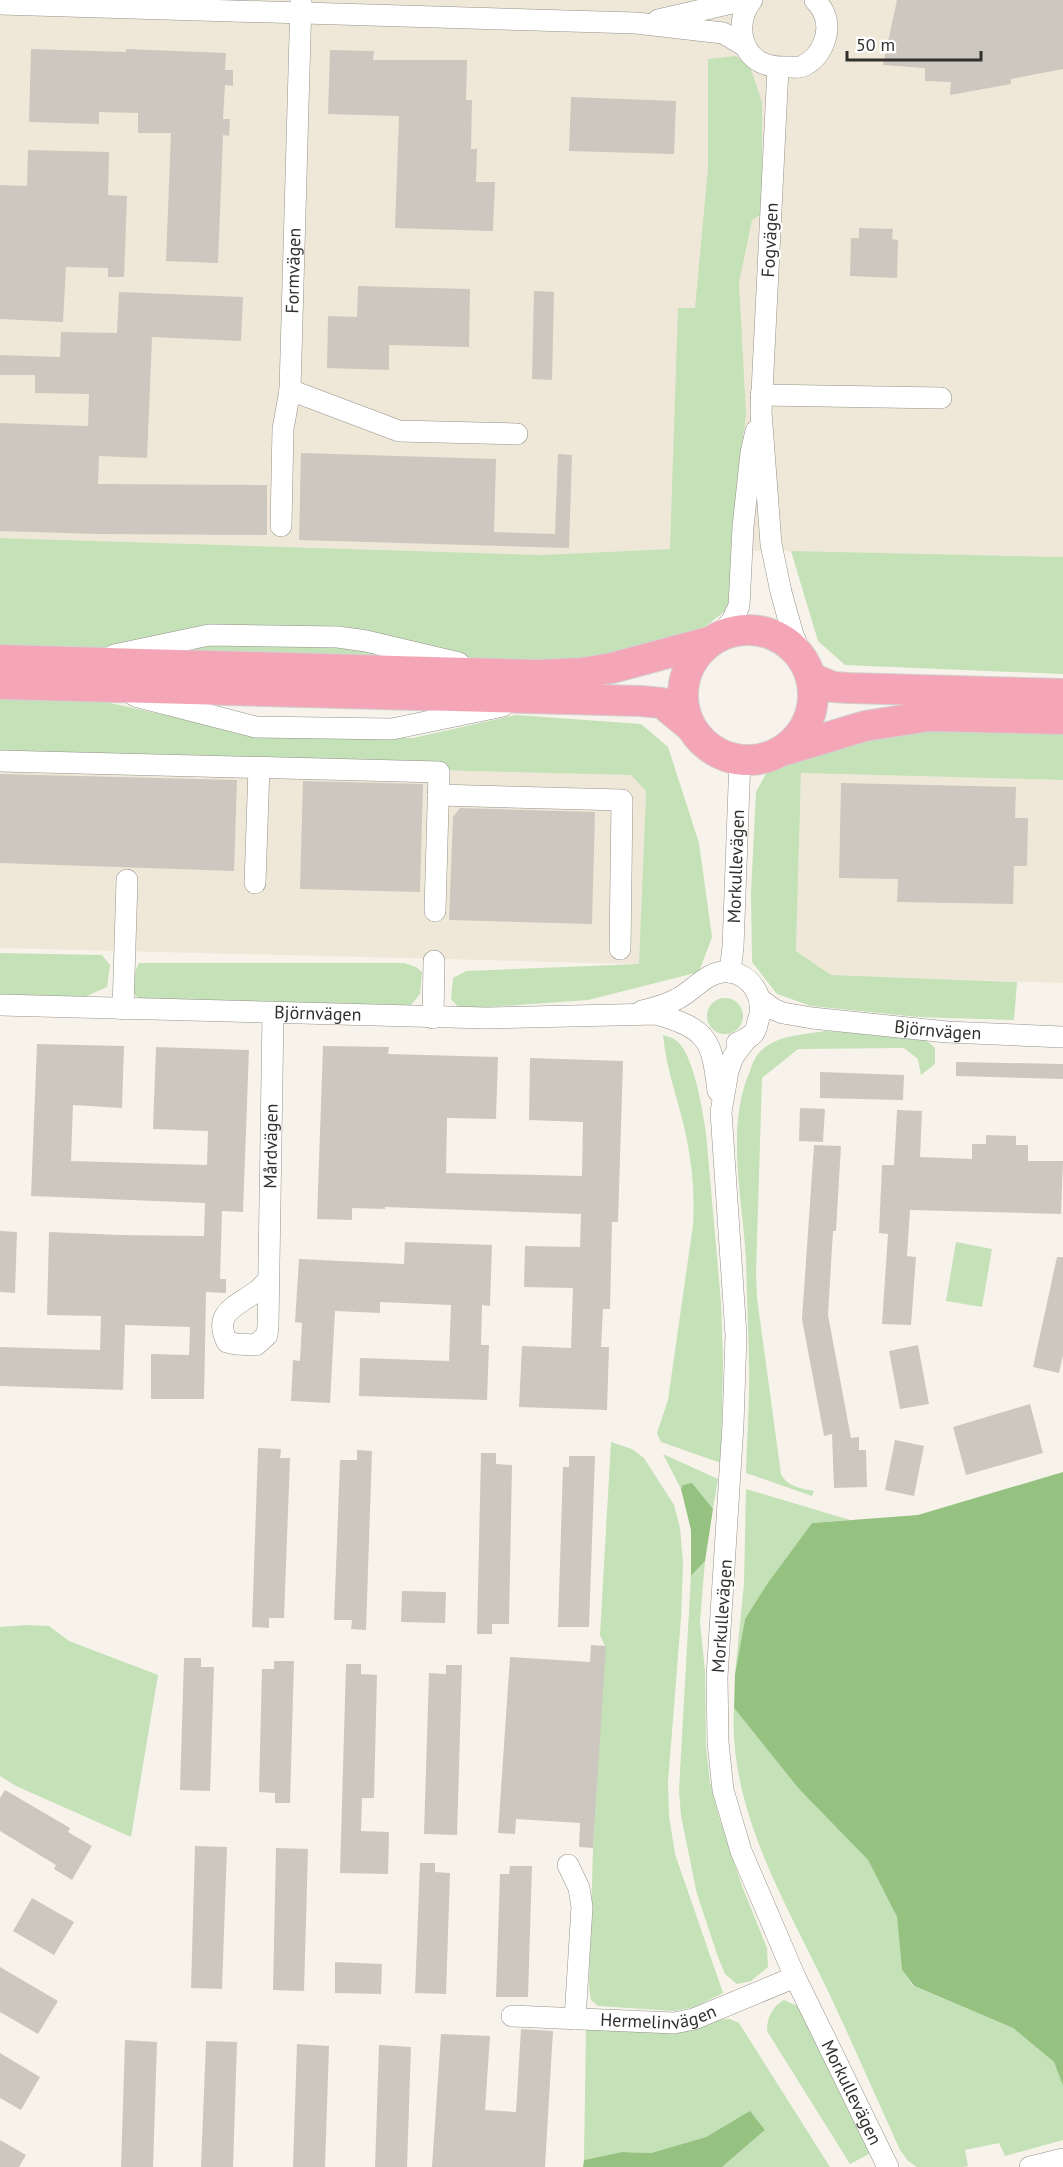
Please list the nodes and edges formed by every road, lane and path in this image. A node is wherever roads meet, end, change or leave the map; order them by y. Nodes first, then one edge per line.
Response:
1 (745, 0) edge
2 (752, 0) edge
3 (815, 0) edge
4 (0, 4) edge
5 (105, 4) edge
6 (301, 7) edge
7 (636, 23) junction
8 (745, 46) junction
9 (778, 68) junction
10 (290, 390) junction
11 (941, 398) dead end
12 (761, 404) junction
13 (517, 434) dead end
14 (281, 526) dead end
15 (713, 640) junction
16 (0, 660) edge
17 (809, 673) junction
18 (0, 684) edge
19 (537, 687) junction
20 (1063, 693) edge
21 (1063, 719) edge
22 (691, 727) junction
23 (779, 752) junction
24 (740, 759) junction
25 (0, 761) edge
26 (259, 768) junction
27 (438, 795) junction
28 (127, 880) dead end
29 (255, 883) dead end
30 (435, 910) dead end
31 (620, 949) dead end
32 (434, 961) dead end
33 (729, 972) junction
34 (693, 990) junction
35 (760, 999) junction
36 (0, 1005) edge
37 (123, 1009) junction
38 (635, 1013) junction
39 (273, 1014) junction
40 (433, 1018) junction
41 (812, 1018) junction
42 (751, 1035) junction
43 (702, 1036) junction
44 (1063, 1037) edge
45 (721, 1112) junction
46 (269, 1280) dead end
47 (568, 1865) dead end
48 (795, 1977) junction
49 (512, 2016) dead end
50 (575, 2019) junction
51 (1063, 2159) edge
52 (888, 2167) edge
53 (1030, 2167) edge

1 - 7 street
2 - 8 street
3 - 9 street
4 - 5 street
5 - 6 street
6 - 7 street
6 - 10 street, Formvägen
7 - 8 street
8 - 9 street
9 - 12 street, Fogvägen
10 - 13 street
10 - 14 street, Formvägen
11 - 12 street
12 - 15 street, Fogvägen
12 - 17 street, Fogvägen
15 - 17 highway
15 - 19 highway
15 - 22 highway
16 - 19 highway
17 - 20 highway
17 - 23 highway
18 - 19 highway
19 - 22 highway
21 - 23 highway
22 - 24 highway
23 - 24 highway
24 - 33 street, Morkullevägen
25 - 26 street
26 - 27 street
26 - 29 street
27 - 30 street
27 - 31 street
28 - 37 street
32 - 40 street
33 - 34 street, Björnvägen
33 - 35 street, Björnvägen
34 - 38 street, Björnvägen
34 - 43 street
35 - 41 street, Björnvägen
35 - 42 street
36 - 37 street, Björnvägen
37 - 39 street, Björnvägen
38 - 40 street, Björnvägen
38 - 43 street, Björnvägen
39 - 40 street, Björnvägen
39 - 46 street, Mårdvägen
41 - 42 street, Björnvägen
41 - 44 street, Björnvägen
42 - 43 street, Björnvägen
42 - 45 street, Morkullevägen
43 - 45 street
45 - 48 street, Morkullevägen
47 - 50 street
48 - 50 street, Hermelinvägen
48 - 52 street, Morkullevägen
49 - 50 street, Hermelinvägen
51 - 53 street

